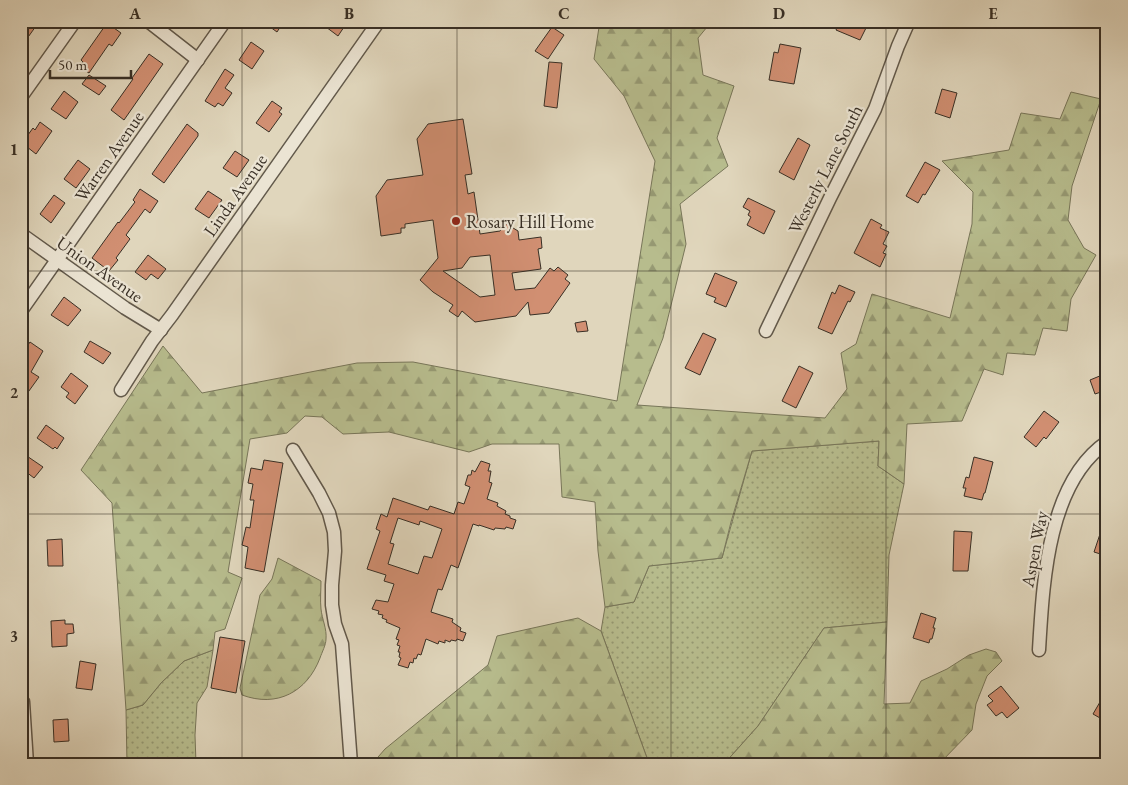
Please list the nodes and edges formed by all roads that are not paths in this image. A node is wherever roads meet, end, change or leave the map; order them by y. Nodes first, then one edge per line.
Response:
1 (75, 21) edge
2 (148, 21) edge
3 (225, 21) edge
4 (379, 21) edge
5 (909, 21) edge
6 (198, 60) junction
7 (24, 88) edge
8 (21, 234) edge
9 (56, 260) junction
10 (21, 311) edge
11 (161, 330) junction
12 (766, 330) dead end
13 (121, 390) dead end
14 (1107, 442) edge
15 (293, 450) dead end
16 (1039, 650) dead end
17 (23, 702) dead end
18 (27, 764) edge
19 (351, 764) edge

1 - 7 street
2 - 6 street
3 - 6 street, Warren Avenue
4 - 11 street, Linda Avenue
5 - 12 street, Westerly Lane South
6 - 9 street, Warren Avenue
8 - 9 street, Union Avenue
9 - 10 street, Warren Avenue
9 - 11 street, Union Avenue
11 - 13 street, Linda Avenue
14 - 16 street, Aspen Way
15 - 19 street
17 - 18 street

